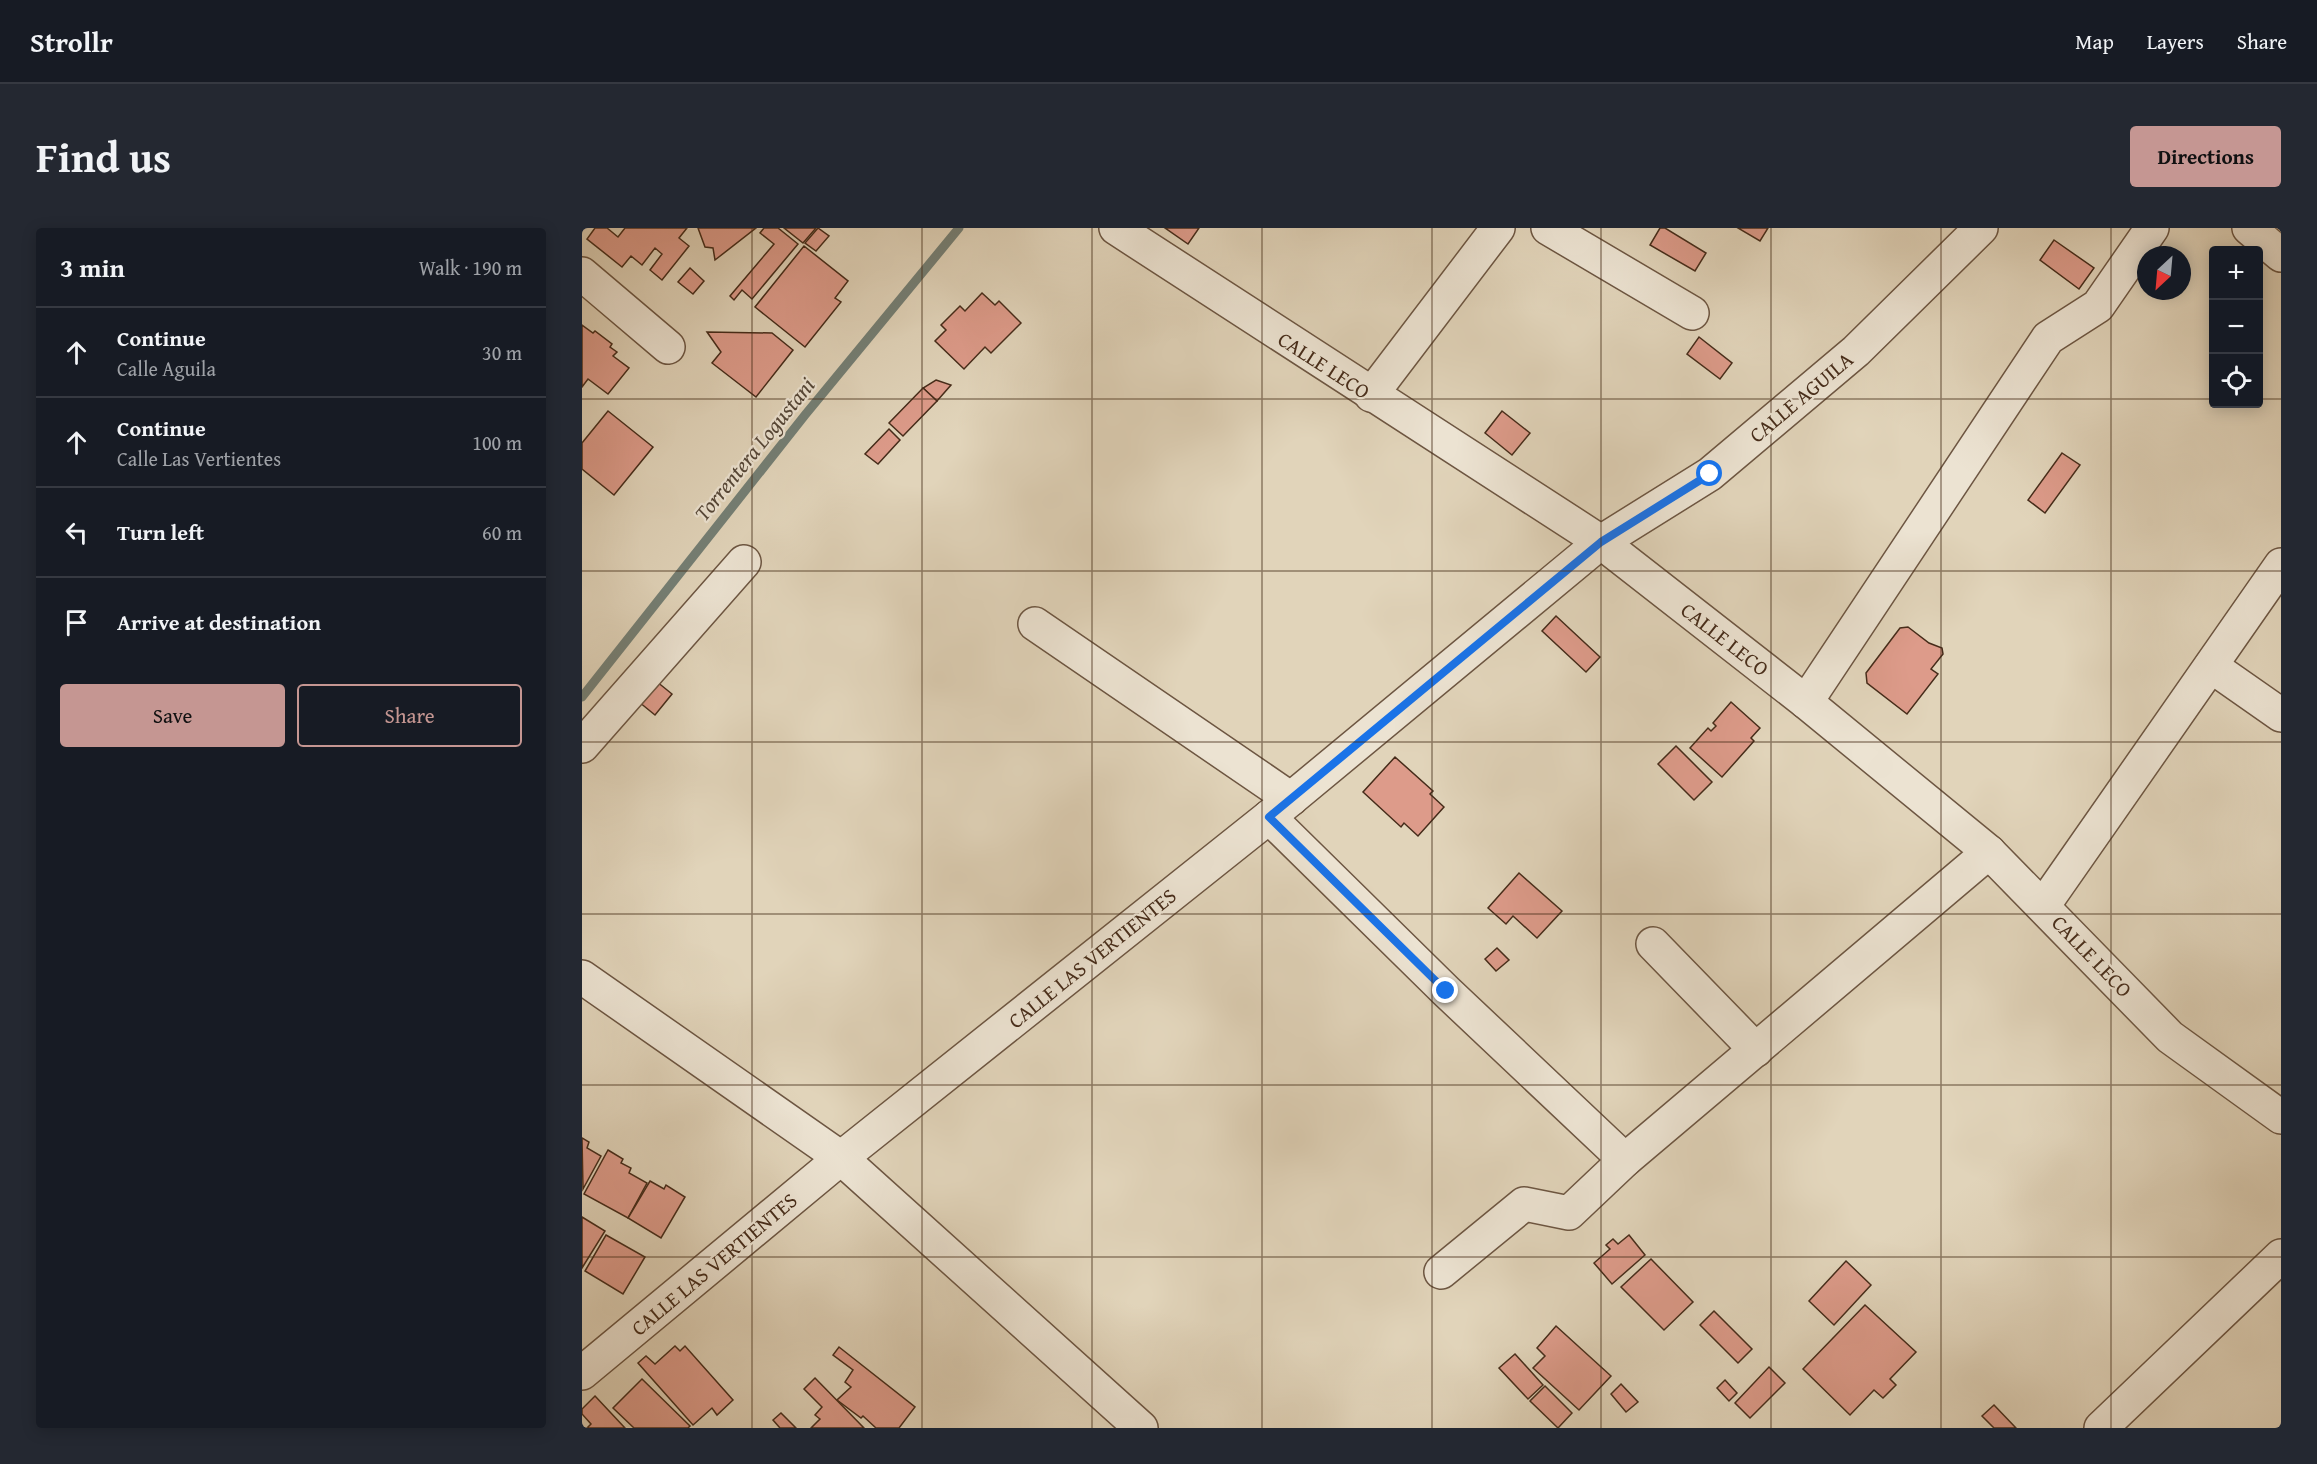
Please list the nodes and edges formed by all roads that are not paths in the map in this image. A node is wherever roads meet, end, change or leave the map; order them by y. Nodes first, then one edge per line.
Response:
1 (1116, 228) edge
2 (1498, 228) edge
3 (1548, 228) edge
4 (1982, 228) edge
5 (2152, 228) edge
6 (2249, 228) edge
7 (2281, 255) edge
8 (582, 274) edge
9 (1692, 313) dead end
10 (668, 347) dead end
11 (1371, 395) junction
12 (1601, 542) junction
13 (744, 562) dead end
14 (2281, 565) edge
15 (1035, 624) dead end
16 (2211, 666) junction
17 (1806, 702) junction
18 (2281, 716) edge
19 (582, 746) edge
20 (1280, 808) junction
21 (1989, 852) junction
22 (2043, 906) junction
23 (1653, 944) dead end
24 (582, 977) edge
25 (1756, 1050) junction
26 (2280, 1115) edge
27 (841, 1158) junction
28 (1625, 1160) junction
29 (2281, 1256) edge
30 (1440, 1272) dead end
31 (582, 1373) edge
32 (1141, 1428) edge
33 (2101, 1428) edge

1 - 11 street, CALLE LECO
2 - 11 street
3 - 9 street
4 - 12 street, CALLE AGUILA
5 - 17 street
6 - 7 street
8 - 10 street
11 - 12 street, CALLE LECO
12 - 17 street, CALLE LECO
12 - 20 street, CALLE LAS VERTIENTES
13 - 19 street
14 - 16 street
15 - 20 street
16 - 18 street
16 - 22 street
17 - 21 street, CALLE LECO
20 - 27 street, CALLE LAS VERTIENTES
20 - 28 street
21 - 22 street, CALLE LECO
21 - 25 street
22 - 26 street, CALLE LECO
23 - 25 street
24 - 27 street
25 - 28 street
27 - 31 street, CALLE LAS VERTIENTES
27 - 32 street
28 - 30 street
29 - 33 street

